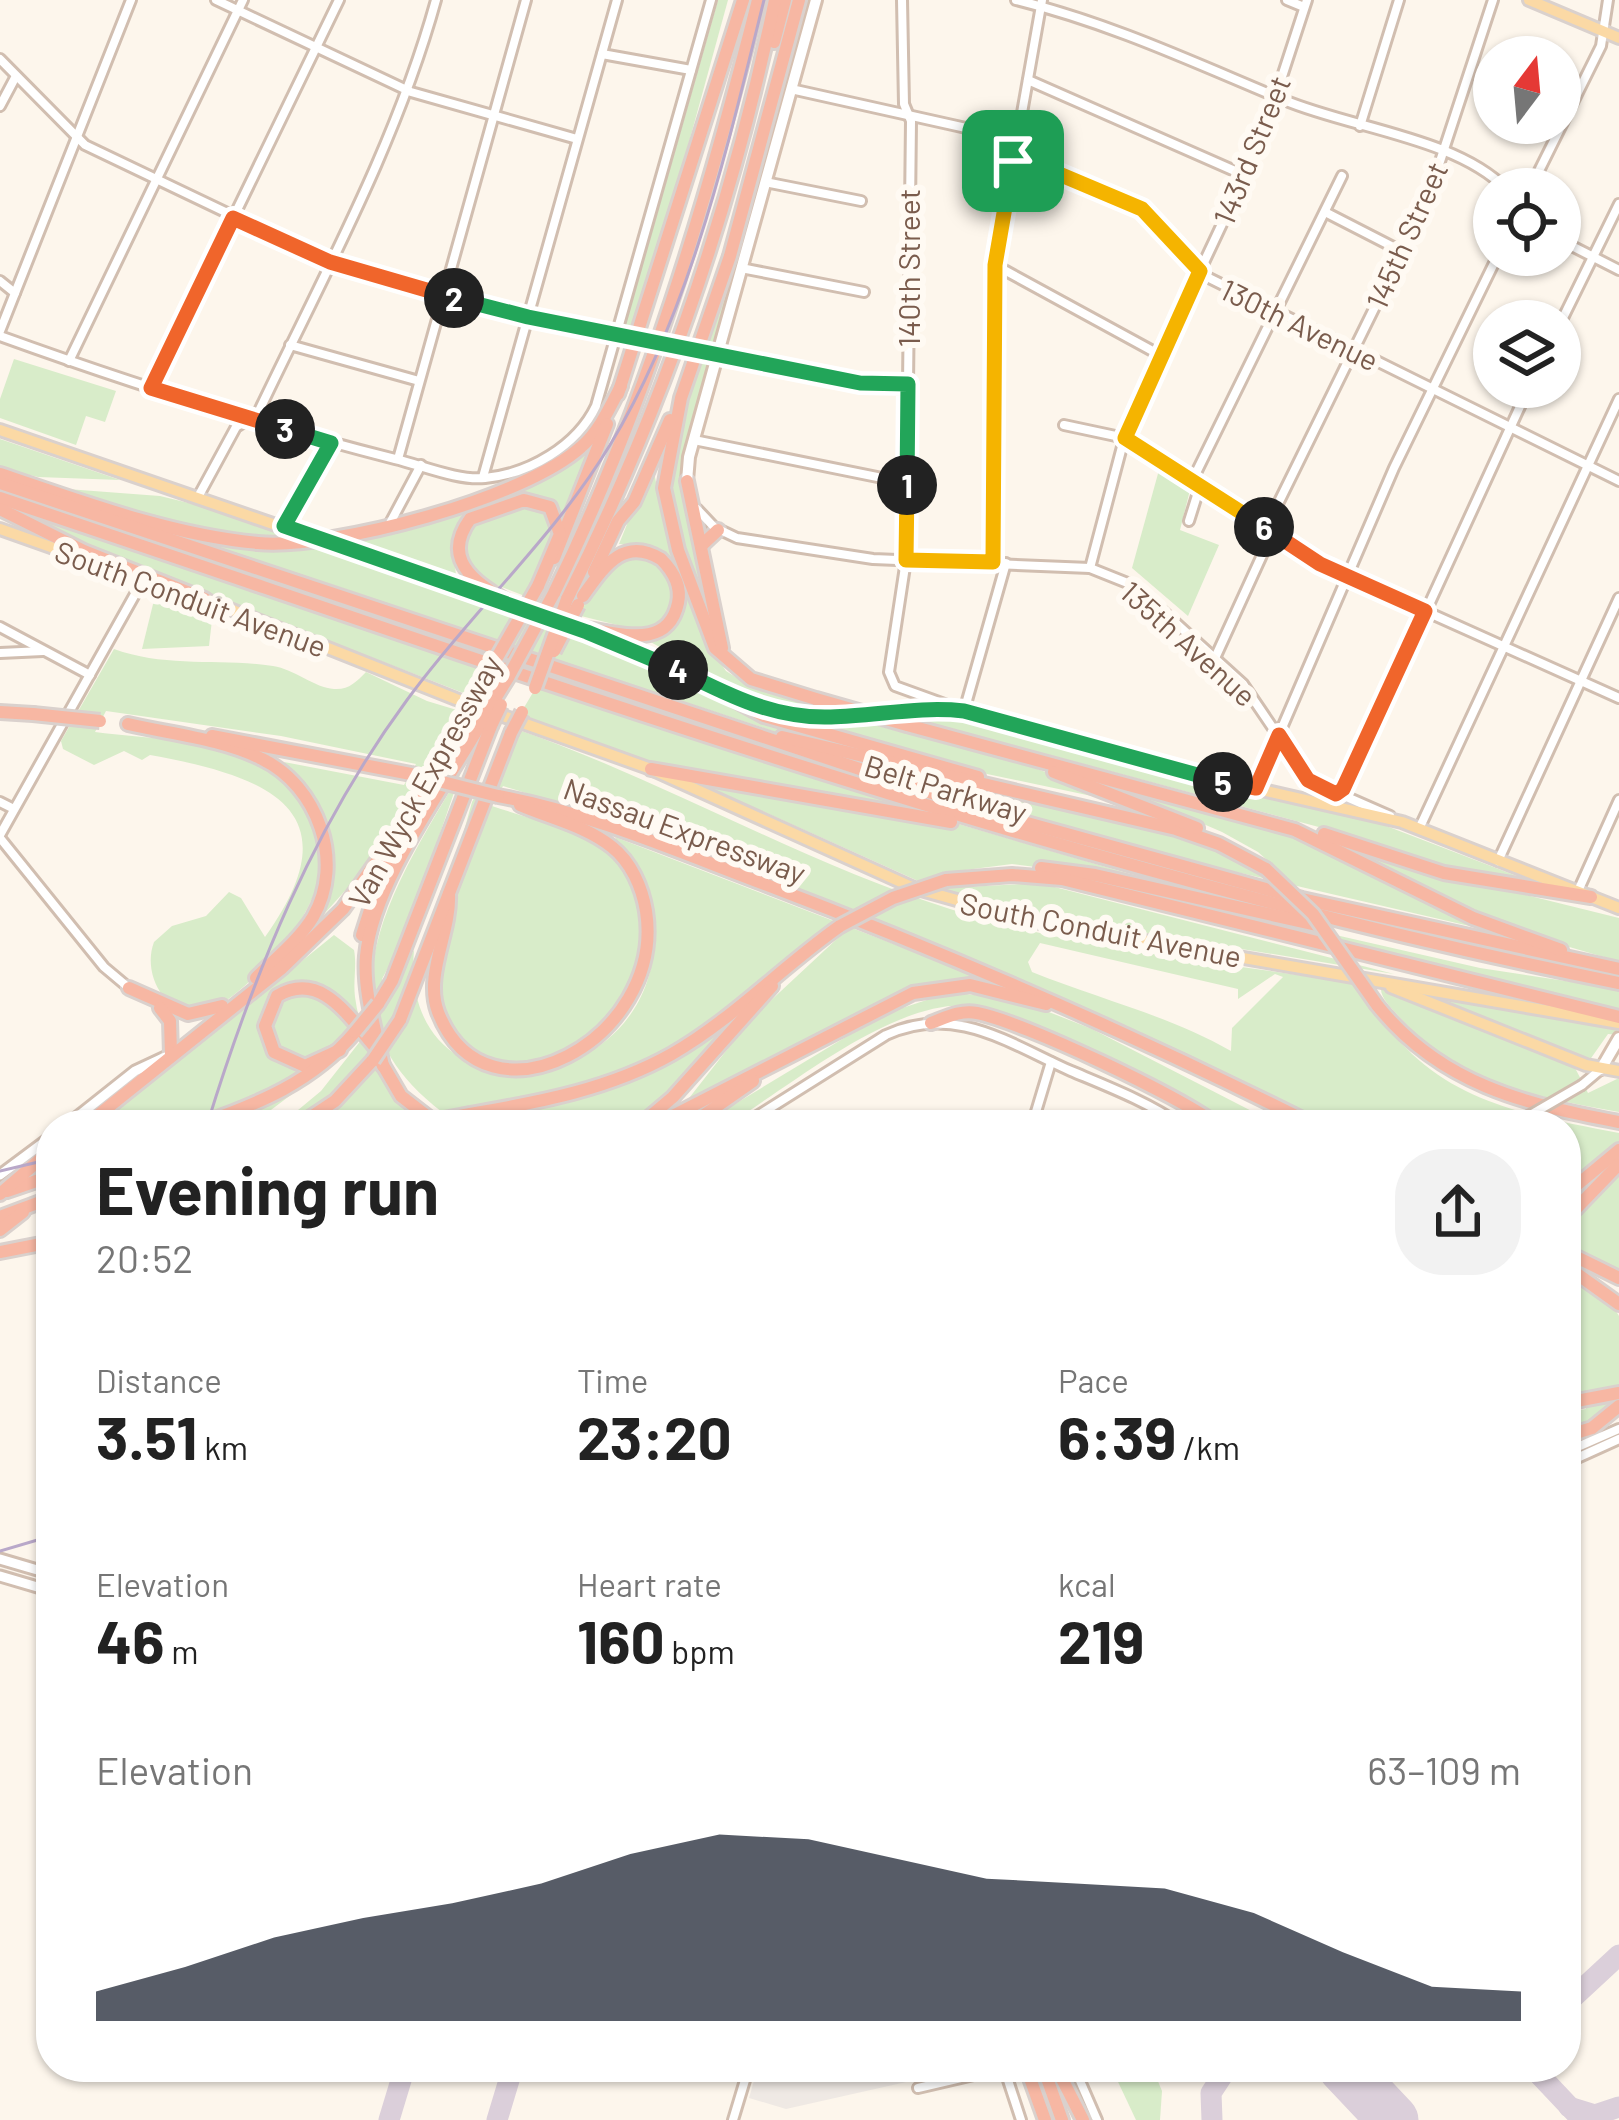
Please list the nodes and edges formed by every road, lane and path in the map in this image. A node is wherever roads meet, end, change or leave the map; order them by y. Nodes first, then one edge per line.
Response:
1 (131, 0) edge
2 (216, 0) edge
3 (243, 0) edge
4 (339, 0) edge
5 (436, 0) edge
6 (526, 0) edge
7 (617, 0) edge
8 (711, 0) edge
9 (743, 0) edge
10 (758, 0) edge
11 (775, 0) edge
12 (785, 0) edge
13 (799, 0) edge
14 (816, 0) edge
15 (902, 0) edge
16 (1016, 0) edge
17 (1287, 0) edge
18 (1400, 0) edge
19 (1492, 0) edge
20 (1529, 0) edge
21 (1608, 0) edge
22 (1041, 3) edge
23 (1305, 4) edge
24 (238, 10) junction
25 (1605, 32) junction
26 (1619, 38) edge
27 (315, 48) junction
28 (602, 54) junction
29 (0, 59) edge
30 (691, 70) junction
31 (16, 76) junction
32 (1028, 80) junction
33 (791, 89) junction
34 (411, 92) junction
35 (1276, 96) junction
36 (0, 106) edge
37 (907, 112) junction
38 (493, 116) junction
39 (1360, 126) junction
40 (78, 138) junction
41 (578, 140) junction
42 (1443, 152) junction
43 (1014, 155) junction
44 (1482, 168) edge
45 (1540, 168) edge
46 (1244, 175) junction
47 (1342, 176) dead end
48 (156, 181) junction
49 (766, 182) junction
50 (861, 201) dead end
51 (1619, 204) edge
52 (1324, 212) junction
53 (233, 218) junction
54 (1581, 251) edge
55 (1403, 252) junction
56 (1593, 258) junction
57 (330, 262) junction
58 (995, 265) junction
59 (741, 268) junction
60 (1619, 270) edge
61 (1200, 271) junction
62 (1488, 276) edge
63 (0, 281) edge
64 (865, 292) dead end
65 (15, 293) junction
66 (443, 295) junction
67 (1572, 300) edge
68 (1275, 311) junction
69 (528, 317) junction
70 (0, 333) edge
71 (619, 335) junction
72 (290, 345) junction
73 (1354, 350) junction
74 (717, 355) junction
75 (1160, 355) junction
76 (69, 361) junction
77 (419, 381) junction
78 (908, 384) junction
79 (621, 386) junction
80 (151, 388) junction
81 (1432, 389) junction
82 (681, 398) junction
83 (1619, 399) edge
84 (1518, 408) edge
85 (249, 418) junction
86 (1064, 425) dead end
87 (1509, 427) junction
88 (0, 430) edge
89 (1125, 438) junction
90 (694, 440) junction
91 (331, 443) junction
92 (398, 460) junction
93 (1586, 465) junction
94 (421, 466) junction
95 (0, 479) edge
96 (482, 479) junction
97 (687, 481) junction
98 (1619, 481) edge
99 (907, 483) junction
100 (1196, 483) junction
101 (198, 497) junction
102 (0, 498) edge
103 (0, 509) edge
104 (618, 520) junction
105 (1189, 521) dead end
106 (389, 525) junction
107 (284, 526) junction
108 (0, 529) edge
109 (718, 530) junction
110 (1269, 530) junction
111 (324, 540) junction
112 (702, 545) junction
113 (554, 557) junction
114 (906, 560) junction
115 (993, 562) junction
116 (1006, 563) junction
117 (1090, 568) junction
118 (1347, 576) junction
119 (143, 580) junction
120 (571, 598) junction
121 (1619, 598) edge
122 (206, 599) junction
123 (521, 609) junction
124 (1425, 611) junction
125 (0, 627) edge
126 (576, 628) junction
127 (1502, 646) junction
128 (44, 651) junction
129 (0, 653) edge
130 (1215, 658) junction
131 (731, 665) junction
132 (90, 675) junction
133 (698, 680) junction
134 (1580, 681) junction
135 (1619, 698) edge
136 (648, 700) junction
137 (964, 711) junction
138 (0, 712) edge
139 (128, 724) junction
140 (486, 724) junction
141 (1279, 735) junction
142 (984, 746) junction
143 (651, 769) junction
144 (1256, 788) junction
145 (1336, 794) junction
146 (498, 796) junction
147 (1047, 800) junction
148 (1619, 800) edge
149 (0, 802) edge
150 (14, 809) junction
151 (1247, 815) junction
152 (1402, 822) junction
153 (1419, 829) junction
154 (998, 830) junction
155 (396, 834) junction
156 (0, 836) edge
157 (1498, 861) junction
158 (1260, 865) junction
159 (946, 880) junction
160 (449, 894) junction
161 (1584, 895) junction
162 (1619, 908) edge
163 (840, 926) junction
164 (1466, 952) junction
165 (1619, 969) edge
166 (1360, 975) junction
167 (1619, 983) edge
168 (128, 988) junction
169 (235, 1000) junction
170 (1619, 1020) edge
171 (932, 1023) junction
172 (1110, 1024) junction
173 (1619, 1038) edge
174 (819, 1040) junction
175 (340, 1050) junction
176 (171, 1054) junction
177 (377, 1058) junction
178 (1052, 1062) junction
179 (1601, 1069) junction
180 (1619, 1070) edge
181 (1245, 1090) junction
182 (86, 1110) edge
183 (104, 1110) edge
184 (237, 1110) edge
185 (319, 1110) edge
186 (413, 1110) edge
187 (490, 1110) edge
188 (658, 1110) edge
189 (684, 1110) edge
190 (713, 1110) edge
191 (767, 1110) edge
192 (1037, 1110) edge
193 (1150, 1110) edge
194 (1189, 1110) edge
195 (1274, 1110) edge
196 (1284, 1110) edge
197 (1538, 1110) edge
198 (1558, 1110) edge
199 (1581, 1114) edge
200 (1615, 1121) edge
201 (36, 1148) edge
202 (1619, 1150) edge
203 (36, 1161) edge
204 (1619, 1164) edge
205 (0, 1175) edge
206 (36, 1180) edge
207 (1581, 1182) edge
208 (0, 1191) edge
209 (1581, 1200) edge
210 (36, 1205) edge
211 (26, 1210) junction
212 (0, 1217) edge
213 (0, 1230) edge
214 (36, 1245) edge
215 (0, 1252) edge
216 (1581, 1259) edge
217 (1581, 1277) edge
218 (1619, 1278) edge
219 (1619, 1304) edge
220 (1619, 1399) edge
221 (1581, 1402) edge
222 (1619, 1429) edge
223 (1581, 1431) edge
224 (1619, 1439) edge
225 (1581, 1445) edge
226 (1581, 1456) edge
227 (0, 1558) edge
228 (36, 1569) edge
229 (0, 1576) edge
230 (36, 1587) edge
231 (745, 2082) edge
232 (942, 2082) edge
233 (1009, 2082) edge
234 (1030, 2082) edge
235 (1048, 2082) edge
236 (1064, 2082) edge
237 (1081, 2082) edge
238 (917, 2088) dead end
239 (734, 2120) edge
240 (1021, 2120) edge
241 (1041, 2120) edge
242 (1062, 2120) edge
243 (1083, 2120) edge
244 (1097, 2120) edge

1 - 40 street
2 - 24 street
3 - 24 street
4 - 27 street
5 - 34 street
6 - 38 street
7 - 28 street
8 - 30 street
9 - 79 highway
10 - 120 highway, Van Wyck Expressway
11 - 120 highway, Van Wyck Expressway
12 - 104 highway
13 - 82 highway
14 - 33 main road
15 - 37 street, 140th Street
16 - 22 street
17 - 23 street
18 - 39 street
19 - 42 street, 145th Street
20 - 25 main road
21 - 25 street
22 - 32 street
22 - 35 street
23 - 35 street, 143rd Street
24 - 27 street
24 - 48 street
25 - 26 main road
25 - 45 street
27 - 34 street
27 - 53 street
28 - 30 street
28 - 41 street
29 - 31 street
30 - 71 street
31 - 36 street
31 - 40 street
32 - 43 street
32 - 46 street
33 - 37 street, 130th Avenue
33 - 49 main road
34 - 38 street
34 - 57 street
35 - 39 street
35 - 46 street, 143rd Street
37 - 43 street, 130th Avenue
37 - 78 street, 140th Street
38 - 41 street
38 - 66 street
39 - 42 street
40 - 48 street
40 - 65 street
41 - 69 street
42 - 44 street
42 - 55 street, 145th Street
43 - 58 street
43 - 61 street, 130th Avenue
46 - 61 street, 143rd Street
47 - 52 street
48 - 53 street
48 - 76 street
49 - 50 street
49 - 59 main road
51 - 56 street
52 - 55 street
52 - 68 street
53 - 57 street
53 - 80 street
54 - 56 street
55 - 73 street, 145th Street
56 - 60 street
56 - 67 street
57 - 66 street
57 - 72 street
58 - 75 street
58 - 115 street
59 - 64 street
59 - 74 main road
61 - 68 street, 130th Avenue
61 - 75 street, 143rd Street
62 - 81 street
63 - 65 street
65 - 70 street
66 - 69 street
66 - 77 street
68 - 73 street, 130th Avenue
68 - 100 street
69 - 71 street
69 - 96 street
70 - 76 street
71 - 74 street, bridge
71 - 96 street
72 - 77 street
72 - 85 street
73 - 81 street, 130th Avenue
73 - 110 street, 145th Street
74 - 78 street
74 - 90 main road
75 - 89 street, 143rd Street
76 - 80 street
77 - 92 street
78 - 99 street, 140th Street
79 - 106 highway
79 - 113 highway
80 - 85 street
81 - 87 street, 130th Avenue
81 - 118 street
82 - 104 highway
82 - 131 highway
83 - 93 street
84 - 87 street
85 - 91 street
85 - 101 street
86 - 89 street
87 - 93 street, 130th Avenue
87 - 124 street
88 - 101 main road
89 - 100 street
89 - 117 street, 143rd Street
90 - 97 main road
90 - 99 street
91 - 92 street
91 - 107 street
92 - 94 street
93 - 98 street, 130th Avenue
93 - 127 street
94 - 96 street
94 - 106 street
95 - 111 highway
95 - 136 highway, Belt Parkway
97 - 109 street
97 - 112 highway
99 - 114 street, 140th Street
100 - 105 street
100 - 110 street
101 - 107 main road
102 - 154 highway, Belt Parkway
103 - 122 highway
104 - 120 highway
106 - 111 highway
107 - 111 main road
108 - 119 main road, South Conduit Avenue
109 - 112 highway
109 - 114 street, 135th Avenue
110 - 118 street
110 - 130 street, 145th Street
111 - 123 main road
112 - 131 highway
113 - 123 highway
113 - 155 highway, bridge
114 - 115 street, 135th Avenue
114 - 137 street, 140th Street
115 - 116 street, 135th Avenue
116 - 117 street, 135th Avenue
116 - 137 street
117 - 130 street, 135th Avenue
118 - 124 street
118 - 141 street
119 - 122 main road, South Conduit Avenue
119 - 132 street
120 - 126 highway
120 - 140 highway, Van Wyck Expressway, bridge
120 - 160 highway, Van Wyck Expressway, bridge
121 - 134 street
122 - 143 main road, South Conduit Avenue
123 - 126 main road
124 - 127 street
124 - 145 street
125 - 128 street
126 - 133 main road
127 - 134 street
127 - 153 street
128 - 129 street
128 - 132 street
130 - 141 street, 135th Avenue
131 - 142 highway, bridge
132 - 150 street
133 - 137 main road
133 - 147 highway
134 - 135 street
134 - 157 street
136 - 147 highway
136 - 165 highway, Belt Parkway
137 - 144 main road
138 - 139 highway, Nassau Expressway, bridge
139 - 146 highway, Nassau Expressway, bridge
139 - 169 highway
140 - 175 highway, bridge
140 - 177 highway, Van Wyck Expressway
141 - 144 street
141 - 145 street, 135th Avenue
142 - 151 highway
142 - 158 highway
143 - 154 highway
143 - 166 main road, South Conduit Avenue
144 - 152 main road
145 - 152 street, 135th Avenue
146 - 160 highway
146 - 172 highway, Nassau Expressway
147 - 158 highway
148 - 161 street
149 - 150 street
150 - 156 street
151 - 161 highway
151 - 165 highway
152 - 153 main road
153 - 157 main road
154 - 164 highway, Belt Parkway
155 - 169 highway
155 - 177 highway
156 - 168 street
157 - 161 main road
158 - 198 highway, bridge
159 - 163 highway, bridge
159 - 164 highway
159 - 170 highway
160 - 177 highway, Van Wyck Expressway, bridge
161 - 162 main road
163 - 187 highway, bridge
163 - 188 highway
164 - 167 highway, Belt Parkway
166 - 170 main road, South Conduit Avenue
166 - 179 main road
168 - 169 highway
168 - 176 highway
169 - 176 highway
171 - 178 street
171 - 191 street
171 - 194 highway
172 - 174 highway
172 - 181 highway, Nassau Expressway
173 - 179 main road
174 - 189 highway
174 - 190 highway
175 - 177 highway
175 - 184 highway
176 - 182 street
176 - 183 highway
177 - 185 highway, Van Wyck Expressway
177 - 186 highway
178 - 192 street
178 - 193 street
179 - 180 main road
179 - 197 street, bridge
181 - 195 highway
181 - 196 highway, Nassau Expressway
199 - 200 highway, bridge
201 - 205 street
202 - 207 highway
203 - 208 highway
204 - 209 highway
206 - 208 highway
210 - 211 highway
211 - 212 highway
211 - 213 highway
214 - 215 highway
216 - 218 highway
217 - 219 highway
220 - 221 highway
220 - 223 highway
222 - 225 street
224 - 226 street
227 - 228 street
229 - 230 street
231 - 239 street
232 - 238 street
233 - 240 street
234 - 241 highway
235 - 242 highway
236 - 243 highway
237 - 244 street

